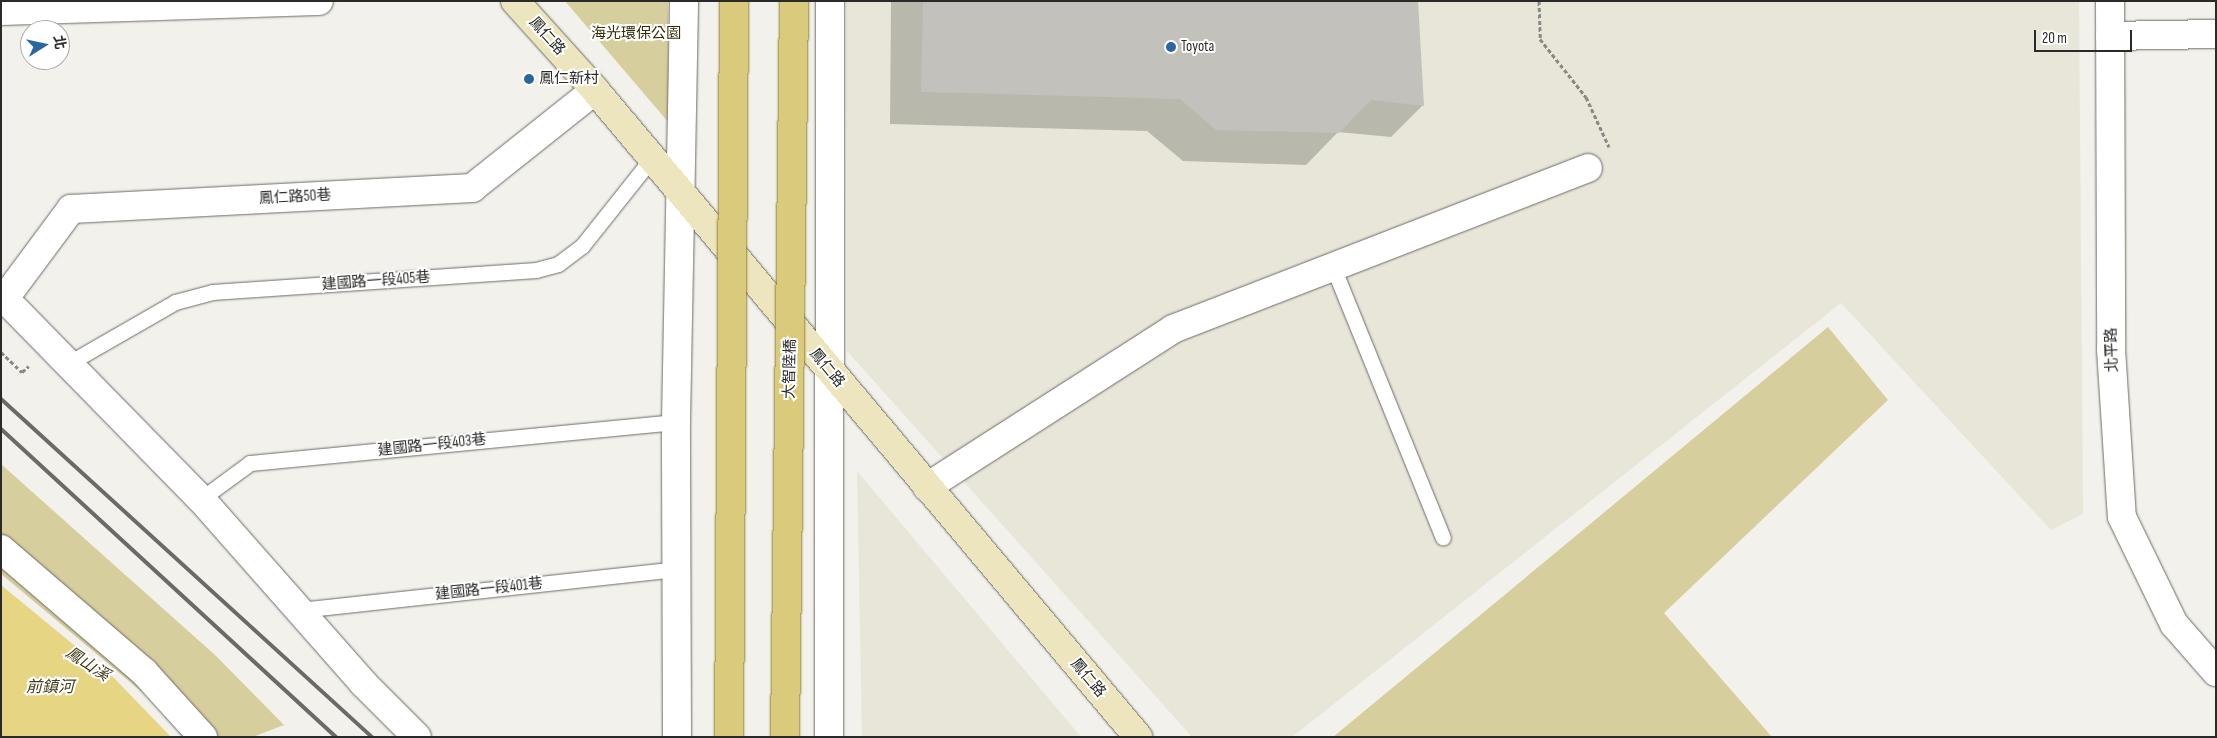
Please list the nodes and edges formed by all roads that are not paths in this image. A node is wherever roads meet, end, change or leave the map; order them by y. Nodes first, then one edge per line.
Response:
1 (319, 1) edge
2 (515, 1) edge
3 (684, 1) edge
4 (734, 1) edge
5 (794, 1) edge
6 (830, 1) edge
7 (2110, 1) edge
8 (1, 11) edge
9 (2216, 34) edge
10 (2110, 36) junction
11 (595, 90) junction
12 (652, 158) junction
13 (1588, 168) road end
14 (683, 194) junction
15 (1333, 267) junction
16 (3, 296) edge
17 (69, 363) junction
18 (828, 369) junction
19 (676, 422) junction
20 (927, 487) junction
21 (200, 499) junction
22 (1443, 538) dead end
23 (1, 548) edge
24 (678, 569) junction
25 (300, 610) junction
26 (2212, 660) edge
27 (203, 737) edge
28 (417, 737) edge
29 (677, 737) edge
30 (729, 737) edge
31 (786, 737) edge
32 (829, 737) edge
33 (1138, 737) edge

1 - 8 street
2 - 11 street, 鳳仁路
3 - 14 street
4 - 30 main road, bridge
5 - 31 main road, 大智陸橋, bridge
6 - 18 street
7 - 10 street, 北平路
9 - 10 street
10 - 26 street, 北平路
11 - 12 street, 鳳仁路
11 - 16 street, 鳳仁路50巷
12 - 14 street, 鳳仁路
12 - 17 lane, 建國路一段405巷
13 - 15 street
14 - 18 street, 鳳仁路
14 - 19 street
15 - 20 street
15 - 22 lane
16 - 17 street
17 - 21 street
18 - 20 street, 鳳仁路
18 - 32 street
19 - 21 lane, 建國路一段403巷
19 - 24 street
20 - 33 street, 鳳仁路
21 - 25 street
23 - 27 street
24 - 25 lane, 建國路一段401巷
24 - 29 street
25 - 28 street

